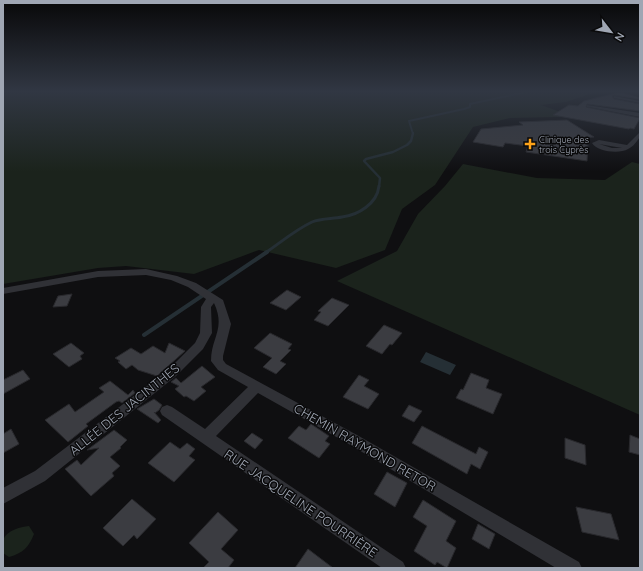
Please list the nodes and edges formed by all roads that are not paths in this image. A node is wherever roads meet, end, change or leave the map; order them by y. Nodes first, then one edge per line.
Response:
1 (640, 134) edge
2 (628, 147) dead end
3 (3, 291) edge
4 (212, 298) junction
5 (257, 386) junction
6 (167, 411) dead end
7 (205, 438) junction
8 (3, 496) edge
9 (397, 568) edge
10 (573, 568) edge

1 - 2 street
3 - 4 street
4 - 5 street, CHEMIN RAYMOND RETOR
4 - 8 street, ALLÉE DES JACINTHES
5 - 7 street
5 - 10 street, CHEMIN RAYMOND RETOR
6 - 7 street, RUE JACQUELINE POURRIÈRE
7 - 9 street, RUE JACQUELINE POURRIÈRE

